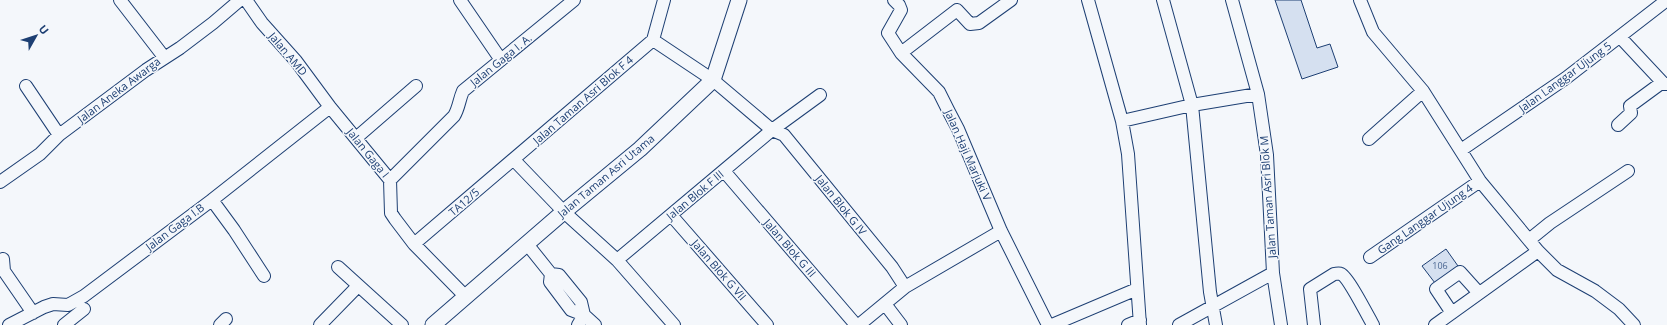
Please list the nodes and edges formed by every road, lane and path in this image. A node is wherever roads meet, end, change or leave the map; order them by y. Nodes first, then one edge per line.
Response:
1 (120, 0) edge
2 (240, 0) edge
3 (246, 0) edge
4 (460, 0) edge
5 (574, 0) edge
6 (664, 0) edge
7 (739, 0) edge
8 (1011, 0) edge
9 (1088, 0) edge
10 (1163, 0) edge
11 (1232, 0) edge
12 (1667, 0) edge
13 (901, 3) edge
14 (1362, 4) edge
15 (1620, 37) junction
16 (653, 40) junction
17 (901, 53) junction
18 (164, 57) junction
19 (501, 60) junction
20 (718, 84) junction
21 (1666, 84) edge
22 (26, 86) dead end
23 (416, 86) dead end
24 (1423, 91) junction
25 (1258, 94) junction
26 (820, 95) dead end
27 (1192, 106) junction
28 (330, 107) junction
29 (1122, 121) junction
30 (1618, 125) dead end
31 (772, 130) junction
32 (59, 135) junction
33 (356, 138) junction
34 (1369, 139) dead end
35 (1461, 150) junction
36 (514, 160) junction
37 (724, 171) junction
38 (1628, 171) dead end
39 (390, 180) junction
40 (1480, 181) junction
41 (0, 182) edge
42 (212, 200) junction
43 (560, 215) junction
44 (672, 215) junction
45 (1002, 232) junction
46 (1529, 240) junction
47 (414, 244) junction
48 (527, 244) junction
49 (1538, 251) junction
50 (1370, 257) dead end
51 (3, 259) dead end
52 (617, 260) junction
53 (338, 267) dead end
54 (1273, 273) junction
55 (264, 276) dead end
56 (358, 286) junction
57 (905, 287) junction
58 (1137, 289) junction
59 (1478, 292) junction
60 (465, 296) junction
61 (885, 304) junction
62 (1213, 306) junction
63 (84, 310) dead end
64 (33, 313) junction
65 (1452, 313) junction
66 (581, 320) edge
67 (1140, 322) edge
68 (1628, 323) edge
69 (1314, 324) edge
70 (9, 325) edge
71 (64, 325) edge
72 (320, 325) edge
73 (402, 325) edge
74 (433, 325) edge
75 (594, 325) edge
76 (674, 325) edge
77 (767, 325) edge
78 (858, 325) edge
79 (901, 325) edge
80 (1048, 325) edge
81 (1052, 325) edge
82 (1128, 325) edge
83 (1179, 325) edge
84 (1216, 325) edge
85 (1281, 325) edge
86 (1373, 325) edge
87 (1435, 325) edge

1 - 18 street
2 - 18 street, Jalan Aneka Awarga
3 - 28 street, Jalan AMD
4 - 19 street
5 - 19 street, Jalan Gaga I. A.
6 - 16 street
7 - 20 street, Jalan Taman Asri Utama
8 - 17 street
9 - 29 street
10 - 27 street
11 - 25 street, Jalan Taman Asri Blok M
12 - 15 street, Jalan Langgar Ujung 5
13 - 17 street, Jalan Haji Marjuki V
14 - 24 street
15 - 21 street
15 - 35 street, Jalan Langgar Ujung 5
16 - 20 street, Jalan Blok G IV
16 - 36 street, Jalan Taman Asri Blok F 4
17 - 45 street, Jalan Haji Marjuki V
18 - 32 street, Jalan Aneka Awarga
19 - 39 street, Jalan Gaga I. A.
20 - 31 street, Jalan Blok G IV
20 - 43 street, Jalan Taman Asri Utama
21 - 30 street
22 - 32 street
23 - 33 street
24 - 34 street
24 - 35 street
25 - 27 street
25 - 54 street, Jalan Taman Asri Blok M
26 - 31 street, Jalan Blok F III
27 - 29 street
27 - 62 street
28 - 33 street, Jalan Gaga I
28 - 42 street, Jalan Gaga I.B
29 - 58 street
31 - 37 street, Jalan Blok F III
31 - 57 street, Jalan Blok G IV
32 - 41 street, Jalan Aneka Awarga
33 - 39 street, Jalan Gaga I
35 - 40 street
36 - 43 street
36 - 47 street, TA12/5
37 - 44 street, Jalan Blok F III
37 - 78 street, Jalan Blok G III
38 - 46 street
39 - 47 street, Jalan Gaga I
40 - 46 street
40 - 50 street, Gang Langgar Ujung 4
42 - 55 street
42 - 64 street, Jalan Gaga I.B
43 - 48 street, Jalan Taman Asri Utama
43 - 52 street
44 - 52 street, Jalan Blok F III
44 - 77 street, Jalan Blok G VII
45 - 57 street
45 - 80 street, Jalan Haji Marjuki V
46 - 49 street
47 - 60 street, Jalan Gaga I
48 - 60 street, Jalan Taman Asri Utama
48 - 66 street
49 - 59 street
49 - 68 street
51 - 64 street
52 - 76 street
53 - 56 street
54 - 62 street
54 - 85 street, Jalan Taman Asri Blok M
56 - 72 street
56 - 73 street
57 - 61 street
58 - 67 street
58 - 81 street
59 - 65 street
59 - 65 street
60 - 74 street, Jalan Taman Asri Utama
61 - 78 street
61 - 79 street
62 - 83 street
62 - 84 street
63 - 71 street
64 - 70 street, Jalan Gaga I.B
65 - 87 street
66 - 75 street
67 - 82 street
69 - 86 street

